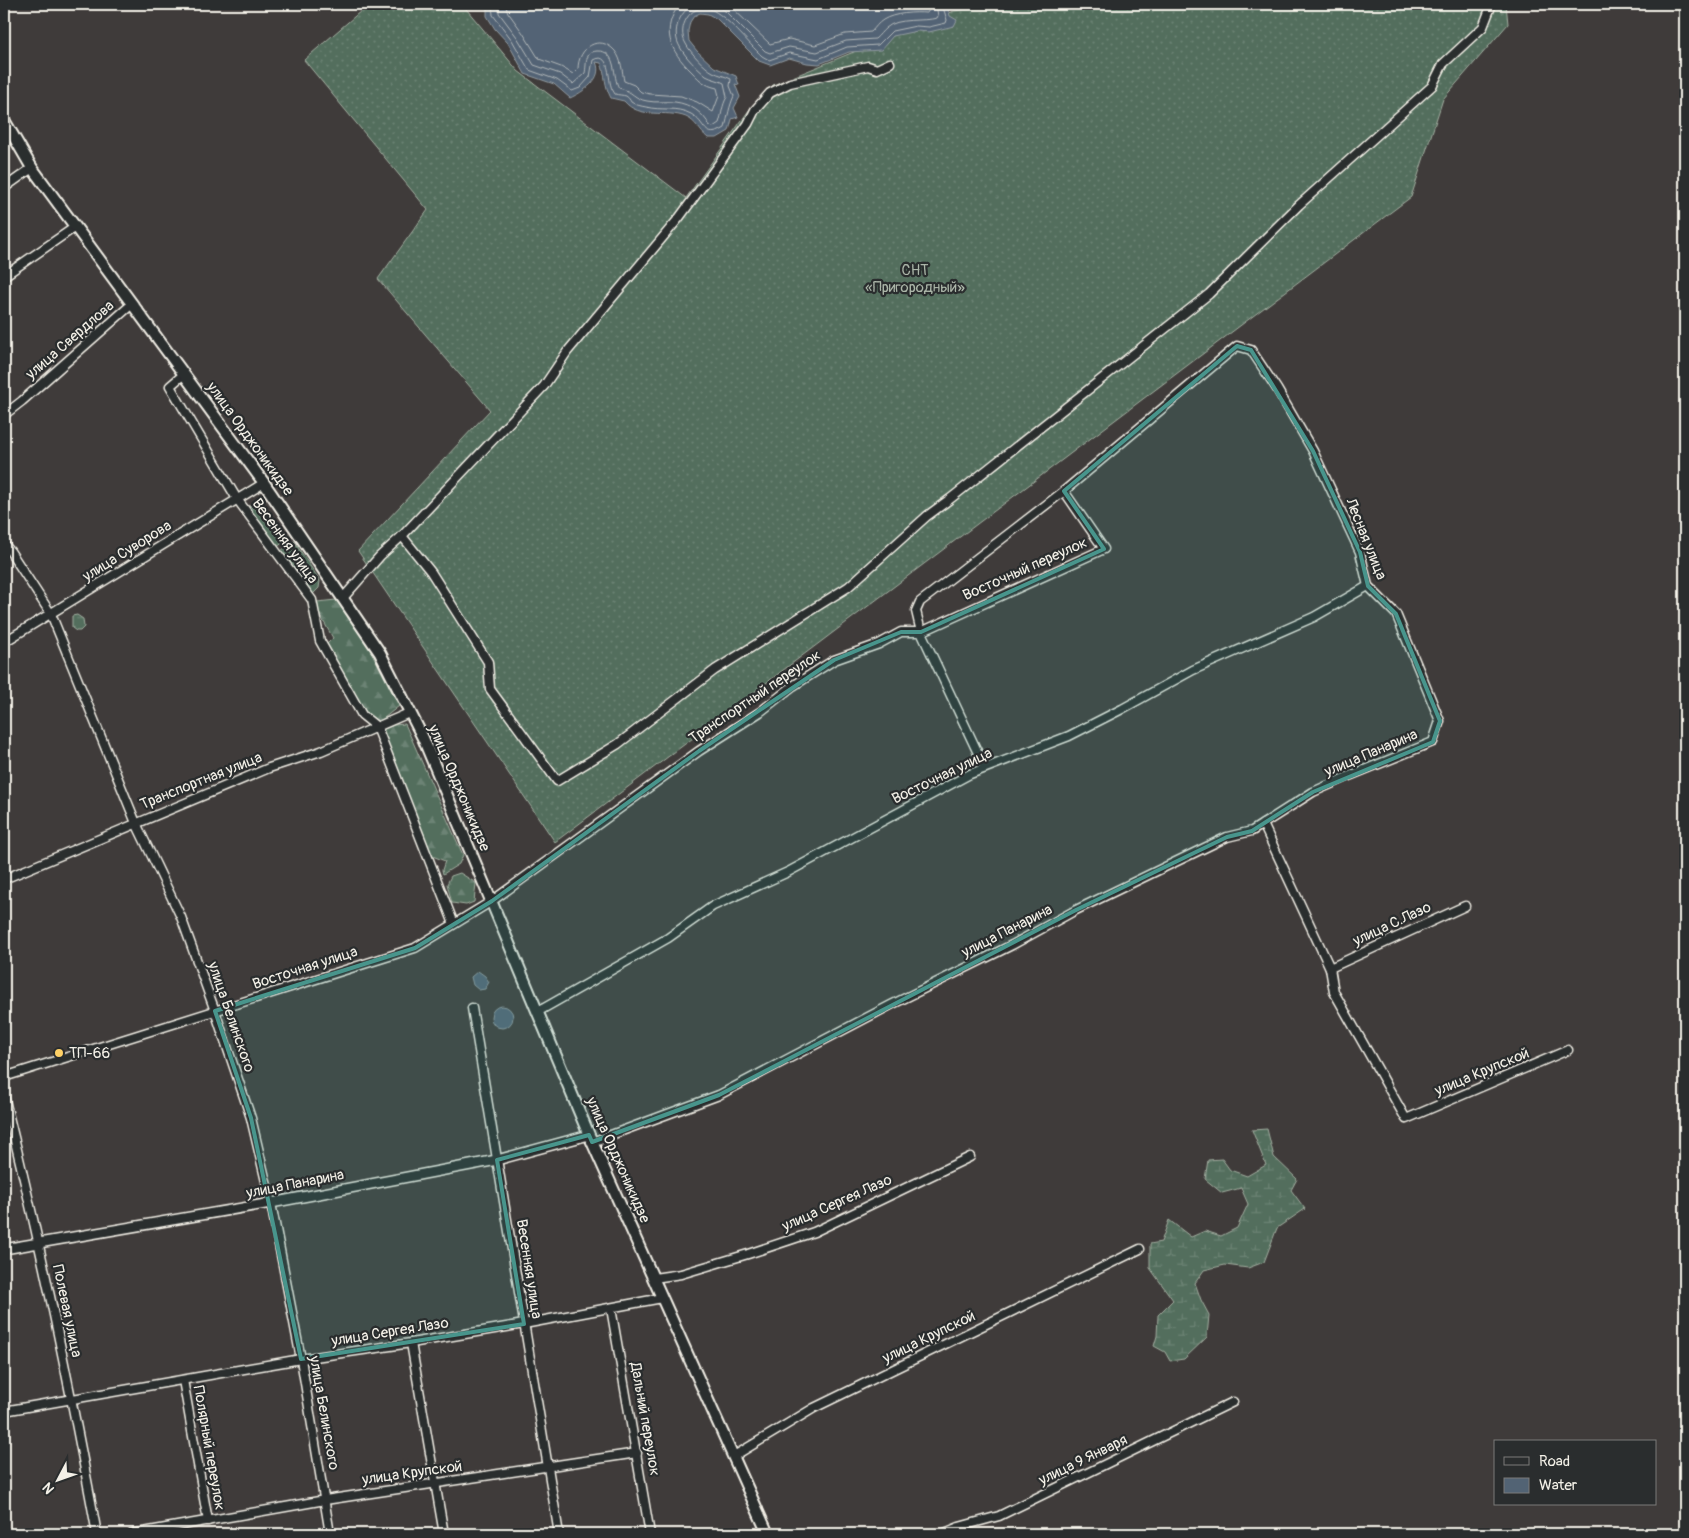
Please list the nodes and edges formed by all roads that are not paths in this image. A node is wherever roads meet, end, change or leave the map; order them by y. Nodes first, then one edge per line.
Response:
1 (1492, 4) edge
2 (890, 63) dead end
3 (4, 120) edge
4 (32, 168) junction
5 (4, 188) edge
6 (75, 227) junction
7 (4, 276) edge
8 (132, 304) junction
9 (184, 374) junction
10 (4, 415) edge
11 (264, 482) junction
12 (1064, 491) junction
13 (237, 499) junction
14 (402, 536) junction
15 (4, 544) edge
16 (1368, 586) junction
17 (343, 598) junction
18 (51, 614) junction
19 (921, 632) junction
20 (4, 642) edge
21 (409, 713) junction
22 (378, 727) junction
23 (1433, 742) joint
24 (985, 768) junction
25 (136, 823) junction
26 (1263, 824) junction
27 (4, 879) edge
28 (492, 901) junction
29 (1465, 906) dead end
30 (454, 924) junction
31 (1330, 968) junction
32 (472, 1008) dead end
33 (215, 1011) junction
34 (539, 1011) junction
35 (1568, 1050) dead end
36 (4, 1077) edge
37 (4, 1096) edge
38 (591, 1138) junction
39 (970, 1157) dead end
40 (497, 1160) junction
41 (271, 1203) junction
42 (38, 1243) junction
43 (4, 1249) edge
44 (1140, 1249) dead end
45 (654, 1278) junction
46 (662, 1298) junction
47 (611, 1308) junction
48 (524, 1324) junction
49 (411, 1343) junction
50 (301, 1359) junction
51 (184, 1380) junction
52 (72, 1400) junction
53 (1233, 1402) dead end
54 (4, 1411) edge
55 (637, 1453) junction
56 (734, 1456) junction
57 (547, 1467) junction
58 (436, 1484) junction
59 (325, 1500) junction
60 (208, 1521) junction
61 (96, 1534) edge
62 (132, 1534) edge
63 (330, 1534) edge
64 (444, 1534) edge
65 (559, 1534) edge
66 (650, 1534) edge
67 (768, 1534) edge
68 (942, 1534) edge

1 - 14 street
2 - 14 street
3 - 4 main road, улица Орджоникидзе
4 - 5 street
4 - 6 main road, улица Орджоникидзе
6 - 7 street
6 - 8 main road, улица Орджоникидзе
8 - 9 main road, улица Орджоникидзе
8 - 10 street, улица Свердлова
9 - 11 main road, улица Орджоникидзе
9 - 13 street, Весенняя улица
11 - 13 street, улица Суворова
11 - 17 main road, улица Орджоникидзе
12 - 16 street, Лесная улица
12 - 19 street
12 - 19 street, Восточный переулок
13 - 18 street, улица Суворова
13 - 22 street, Весенняя улица
14 - 17 street
15 - 18 street, улица Белинского
16 - 23 street, Лесная улица
16 - 24 street, Восточная улица
17 - 21 main road, улица Орджоникидзе
18 - 20 street, улица Суворова
18 - 25 street, улица Белинского
19 - 24 street
19 - 28 street, Транспортный переулок
21 - 22 street, Транспортная улица
21 - 28 main road, улица Орджоникидзе
22 - 25 street, Транспортная улица
22 - 30 street, Весенняя улица
23 - 26 street, улица Панарина
24 - 34 street, Восточная улица
25 - 27 street, Транспортная улица
25 - 33 street, улица Белинского
26 - 31 street
26 - 38 street, улица Панарина
28 - 30 street, Восточная улица
28 - 34 main road, улица Орджоникидзе
29 - 31 street, улица С.Лазо
30 - 33 street, Восточная улица
31 - 35 street, улица Крупской
32 - 40 street, Весенняя улица
33 - 36 street, Восточная улица
33 - 41 street, улица Белинского
34 - 38 main road, улица Орджоникидзе
37 - 42 street, Полевая улица
38 - 40 street, улица Панарина
38 - 45 main road, улица Орджоникидзе
39 - 45 street, улица Сергея Лазо
40 - 41 street, улица Панарина
40 - 48 street, Весенняя улица
41 - 42 street, улица Панарина
41 - 50 street, улица Белинского
42 - 43 street, улица Панарина
42 - 52 street, Полевая улица
44 - 56 street, улица Крупской
45 - 46 main road, улица Орджоникидзе
46 - 47 street, улица Сергея Лазо
46 - 56 main road, улица Орджоникидзе
47 - 48 street, улица Сергея Лазо
47 - 55 street, Дальний переулок
48 - 49 street, улица Сергея Лазо
48 - 57 street, Весенняя улица
49 - 50 street, улица Сергея Лазо
49 - 58 street
50 - 51 street, улица Сергея Лазо
50 - 59 street, улица Белинского
51 - 52 street, улица Сергея Лазо
51 - 60 street, Полярный переулок
52 - 54 street, улица Сергея Лазо
52 - 61 street, Полевая улица
53 - 68 street, улица 9 Января
55 - 57 street, улица Крупской
55 - 66 street, Дальний переулок
56 - 67 main road, улица Орджоникидзе
57 - 58 street, улица Крупской
57 - 65 street, Весенняя улица
58 - 59 street, улица Крупской
58 - 64 street
59 - 60 street, улица Крупской
59 - 63 street, улица Белинского
60 - 62 street, улица Крупской

